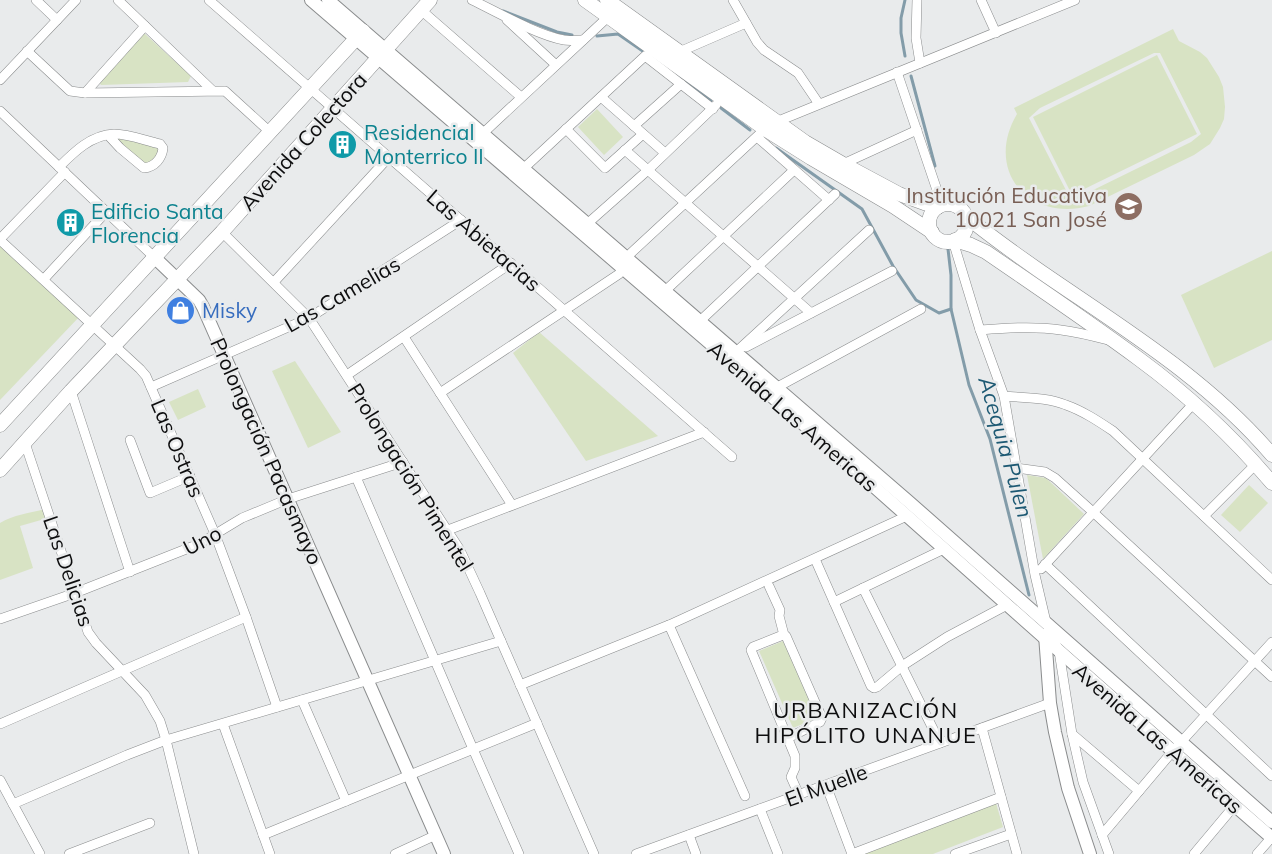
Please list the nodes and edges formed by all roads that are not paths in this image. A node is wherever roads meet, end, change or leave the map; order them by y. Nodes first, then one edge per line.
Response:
1 (36, 0) edge
2 (76, 0) edge
3 (118, 0) edge
4 (209, 0) edge
5 (310, 0) edge
6 (328, 0) edge
7 (471, 0) edge
8 (585, 0) edge
9 (733, 0) edge
10 (917, 0) edge
11 (981, 0) edge
12 (1074, 0) edge
13 (425, 5) edge
14 (614, 6) edge
15 (499, 13) junction
16 (57, 20) junction
17 (746, 23) junction
18 (145, 26) junction
19 (996, 33) junction
20 (359, 35) junction
21 (584, 40) junction
22 (27, 51) junction
23 (679, 52) junction
24 (382, 54) junction
25 (920, 63) junction
26 (556, 65) junction
27 (897, 72) junction
28 (0, 80) edge
29 (681, 84) junction
30 (310, 88) junction
31 (212, 90) junction
32 (85, 93) junction
33 (521, 97) junction
34 (601, 97) junction
35 (717, 104) junction
36 (819, 104) junction
37 (333, 108) junction
38 (0, 111) edge
39 (634, 126) junction
40 (566, 129) junction
41 (766, 129) junction
42 (917, 130) junction
43 (270, 132) junction
44 (643, 134) junction
45 (108, 135) junction
46 (478, 137) junction
47 (625, 150) junction
48 (665, 153) junction
49 (389, 157) junction
50 (843, 164) junction
51 (523, 169) junction
52 (62, 170) junction
53 (648, 170) junction
54 (794, 170) junction
55 (685, 203) junction
56 (940, 206) junction
57 (106, 212) junction
58 (966, 216) junction
59 (461, 220) junction
60 (587, 224) junction
61 (868, 230) dead end
62 (932, 231) junction
63 (222, 232) junction
64 (723, 236) junction
65 (0, 240) edge
66 (954, 241) junction
67 (154, 257) junction
68 (511, 263) junction
69 (626, 264) junction
70 (758, 266) junction
71 (892, 271) dead end
72 (44, 279) junction
73 (177, 279) junction
74 (274, 282) junction
75 (665, 291) junction
76 (794, 298) junction
77 (921, 309) dead end
78 (566, 311) junction
79 (811, 313) junction
80 (309, 318) junction
81 (700, 321) junction
82 (92, 324) junction
83 (980, 330) junction
84 (404, 337) junction
85 (1114, 341) junction
86 (114, 345) junction
87 (736, 352) junction
88 (225, 355) junction
89 (347, 375) junction
90 (151, 387) junction
91 (772, 390) junction
92 (71, 391) junction
93 (440, 393) junction
94 (1004, 396) junction
95 (1194, 403) junction
96 (0, 425) edge
97 (704, 432) junction
98 (130, 440) dead end
99 (25, 442) junction
100 (1272, 455) edge
101 (732, 457) dead end
102 (1143, 459) junction
103 (403, 462) junction
104 (1256, 464) junction
105 (1016, 468) junction
106 (0, 470) edge
107 (190, 476) junction
108 (356, 477) junction
109 (1272, 483) edge
110 (288, 499) junction
111 (512, 505) junction
112 (1094, 512) junction
113 (907, 516) junction
114 (1204, 516) junction
115 (448, 530) junction
116 (215, 534) junction
117 (944, 549) junction
118 (815, 559) junction
119 (1044, 564) junction
120 (130, 572) junction
121 (1035, 575) junction
122 (1272, 580) edge
123 (769, 586) dead end
124 (863, 588) junction
125 (75, 592) junction
126 (834, 602) junction
127 (1007, 606) junction
128 (246, 617) junction
129 (0, 619) edge
130 (1046, 622) junction
131 (669, 625) junction
132 (784, 635) junction
133 (1044, 638) junction
134 (501, 641) junction
135 (1272, 642) edge
136 (1059, 651) junction
137 (435, 660) junction
138 (1255, 661) junction
139 (902, 666) junction
140 (122, 671) junction
141 (1272, 677) edge
142 (368, 680) junction
143 (520, 685) junction
144 (302, 700) junction
145 (1050, 703) junction
146 (277, 707) junction
147 (1206, 715) junction
148 (537, 723) junction
149 (0, 724) edge
150 (223, 724) junction
151 (982, 728) junction
152 (1072, 734) junction
153 (788, 738) junction
154 (166, 740) junction
155 (1182, 742) junction
156 (940, 743) junction
157 (473, 749) junction
158 (1172, 752) junction
159 (410, 775) junction
160 (1272, 776) edge
161 (0, 780) edge
162 (826, 785) junction
163 (1139, 791) junction
164 (799, 795) junction
165 (745, 796) dead end
166 (1001, 797) junction
167 (346, 801) junction
168 (13, 804) junction
169 (1234, 805) junction
170 (760, 809) junction
171 (1272, 822) edge
172 (150, 823) dead end
173 (1011, 834) junction
174 (263, 835) junction
175 (436, 835) junction
176 (689, 835) junction
177 (1102, 835) junction
178 (1272, 837) edge
179 (40, 854) edge
180 (69, 854) edge
181 (194, 854) edge
182 (270, 854) edge
183 (395, 854) edge
184 (444, 854) edge
185 (519, 854) edge
186 (594, 854) edge
187 (636, 854) edge
188 (696, 854) edge
189 (778, 854) edge
190 (852, 854) edge
191 (955, 854) edge
192 (1017, 854) edge
193 (1090, 854) edge
194 (1109, 854) edge
195 (1194, 854) edge
196 (1257, 854) edge

1 - 16 street
2 - 16 street
3 - 18 street
4 - 30 street, Las Abietacias
5 - 20 street, Avenida Las Americas
6 - 20 street, Avenida Las Americas
7 - 15 street
8 - 14 main road
9 - 17 street
10 - 25 street
11 - 19 street
12 - 19 street
13 - 24 main road, Avenida Colectora
13 - 33 street
14 - 21 street
14 - 23 main road
14 - 35 main road
15 - 21 street
15 - 26 street
16 - 22 street
17 - 23 street
17 - 36 street
18 - 31 street
18 - 32 street
19 - 25 street
20 - 24 street, Avenida Las Americas
20 - 30 main road, Avenida Colectora
21 - 26 street
22 - 28 street
22 - 32 street
23 - 41 main road
24 - 37 main road, Avenida Colectora
24 - 46 street, Avenida Las Americas
25 - 27 street
26 - 33 street
27 - 36 street
27 - 42 street
29 - 34 street
29 - 35 street
29 - 39 street
30 - 37 street, Las Abietacias
30 - 43 main road, Avenida Colectora
31 - 32 street
31 - 43 street
33 - 46 street
34 - 39 street
34 - 40 street
35 - 41 main road
35 - 48 street
36 - 41 street
37 - 49 street, Las Abietacias
37 - 63 main road, Avenida Colectora
38 - 52 street, Prolongación Pacasmayo
39 - 44 street
40 - 47 street
40 - 51 street
41 - 50 main road
41 - 54 street
41 - 55 street
41 - 62 main road
42 - 50 street
42 - 56 street
43 - 67 main road, Avenida Colectora
44 - 47 street
44 - 48 street
45 - 45 street
45 - 52 street
46 - 51 street, Avenida Las Americas
46 - 69 street, Avenida Las Americas
47 - 53 street
48 - 53 street
49 - 59 street, Las Abietacias
49 - 74 street
50 - 56 main road
51 - 60 street, Avenida Las Americas
52 - 57 street, Prolongación Pacasmayo
52 - 65 street
53 - 55 street
53 - 60 street
54 - 64 street
54 - 70 street
55 - 64 street
55 - 69 street
56 - 58 main road
56 - 62 main road
57 - 67 street, Prolongación Pacasmayo
57 - 72 street
58 - 66 main road
58 - 100 main road
59 - 68 street, Las Abietacias
59 - 80 street, Las Camelias
60 - 69 street, Avenida Las Americas
61 - 76 street
62 - 66 main road
63 - 73 main road, Avenida Colectora
63 - 74 street, Prolongación Pimentel
64 - 70 street
64 - 75 street
65 - 72 street, Las Ostras
66 - 83 street
66 - 85 main road
67 - 73 street, Prolongación Pacasmayo
67 - 82 main road, Avenida Colectora
68 - 78 street, Las Abietacias
68 - 84 street
69 - 75 street, Avenida Las Americas
69 - 78 street
69 - 91 street, Avenida Las Americas
70 - 76 street
70 - 81 street
71 - 79 street
72 - 82 street, Las Ostras
73 - 86 main road, Avenida Colectora
73 - 88 street, Prolongación Pacasmayo
74 - 80 street, Prolongación Pimentel
75 - 81 street, Avenida Las Americas
76 - 79 street
76 - 87 street
77 - 91 street
78 - 93 street
78 - 97 street, Las Abietacias
79 - 87 street
80 - 88 street, Las Camelias
80 - 89 street, Prolongación Pimentel
81 - 87 street, Avenida Las Americas
82 - 86 street, Las Ostras
82 - 96 main road, Avenida Colectora
83 - 85 street
83 - 94 street
84 - 89 street
84 - 93 street
85 - 95 main road
86 - 90 street, Las Ostras
86 - 92 main road, Avenida Colectora
87 - 91 street, Avenida Las Americas
88 - 90 street, Las Camelias
88 - 110 street, Prolongación Pacasmayo
89 - 103 street, Prolongación Pimentel
90 - 107 street, Las Ostras
91 - 113 street, Avenida Las Americas
91 - 130 street, Avenida Las Americas
92 - 99 main road, Avenida Colectora
92 - 120 street
93 - 111 street
94 - 102 street
94 - 105 street
95 - 102 street
95 - 104 main road
97 - 101 street, Las Abietacias
97 - 111 street
98 - 107 street
99 - 106 main road, Avenida Colectora
99 - 125 street, Las Delicias
102 - 112 street
102 - 114 street
103 - 108 street, Uno
103 - 115 street, Prolongación Pimentel
104 - 109 main road
104 - 114 street
105 - 112 street
105 - 121 street
107 - 116 street, Las Ostras
108 - 110 street, Uno
108 - 137 street
110 - 116 street, Uno
110 - 142 street, Prolongación Pacasmayo
111 - 115 street
112 - 119 street
112 - 138 street
113 - 117 street, Avenida Las Americas
113 - 118 street
114 - 122 street
115 - 134 street, Prolongación Pimentel
116 - 120 street, Uno
116 - 128 street, Las Ostras
117 - 124 street
117 - 127 street, Avenida Las Americas
118 - 126 street
118 - 131 street
119 - 121 street
119 - 147 street
120 - 125 street, Uno
121 - 130 street
123 - 132 street
124 - 126 street
124 - 139 street
125 - 129 street, Uno
125 - 140 street, Las Delicias
126 - 139 street
127 - 133 street, Avenida Las Americas
127 - 139 street
128 - 140 street
128 - 146 street, Las Ostras
130 - 133 street
130 - 136 street
130 - 155 street, Avenida Las Americas
131 - 143 street
131 - 165 street
132 - 153 street
132 - 153 street
133 - 136 street, Avenida Las Americas
133 - 145 street
134 - 137 street
134 - 143 street, Prolongación Pimentel
135 - 138 street
136 - 152 street
136 - 158 street, Avenida Las Americas
137 - 142 street
137 - 157 street
138 - 141 street
138 - 147 street
139 - 156 street
140 - 149 street
140 - 154 street, Las Delicias
142 - 144 street
142 - 159 street, Prolongación Pacasmayo
143 - 148 street, Prolongación Pimentel
144 - 146 street
144 - 167 street
145 - 151 street, El Muelle
145 - 193 street
146 - 150 street
147 - 155 street
147 - 160 street
148 - 157 street
148 - 186 street, Prolongación Pimentel
150 - 154 street
150 - 174 street
151 - 156 street, El Muelle
151 - 166 street
152 - 163 street
152 - 177 street
153 - 164 street
154 - 168 street
154 - 181 street, Las Delicias
155 - 158 street
155 - 171 street, Avenida Las Americas
156 - 162 street, El Muelle
157 - 159 street
157 - 185 street
158 - 163 street
158 - 169 street, Avenida Las Americas
159 - 167 street
159 - 175 street, Prolongación Pacasmayo
161 - 168 street
162 - 164 street, El Muelle
162 - 190 street
163 - 177 street
164 - 170 street, El Muelle
166 - 173 street
166 - 190 street
167 - 174 street
168 - 179 street
169 - 178 street, Avenida Las Americas
169 - 195 street
170 - 176 street, El Muelle
170 - 189 street
172 - 180 street
173 - 191 street
173 - 192 street
174 - 182 street
175 - 183 street
175 - 184 street, Prolongación Pacasmayo
176 - 187 street, El Muelle
176 - 188 street
177 - 194 street
178 - 196 street

